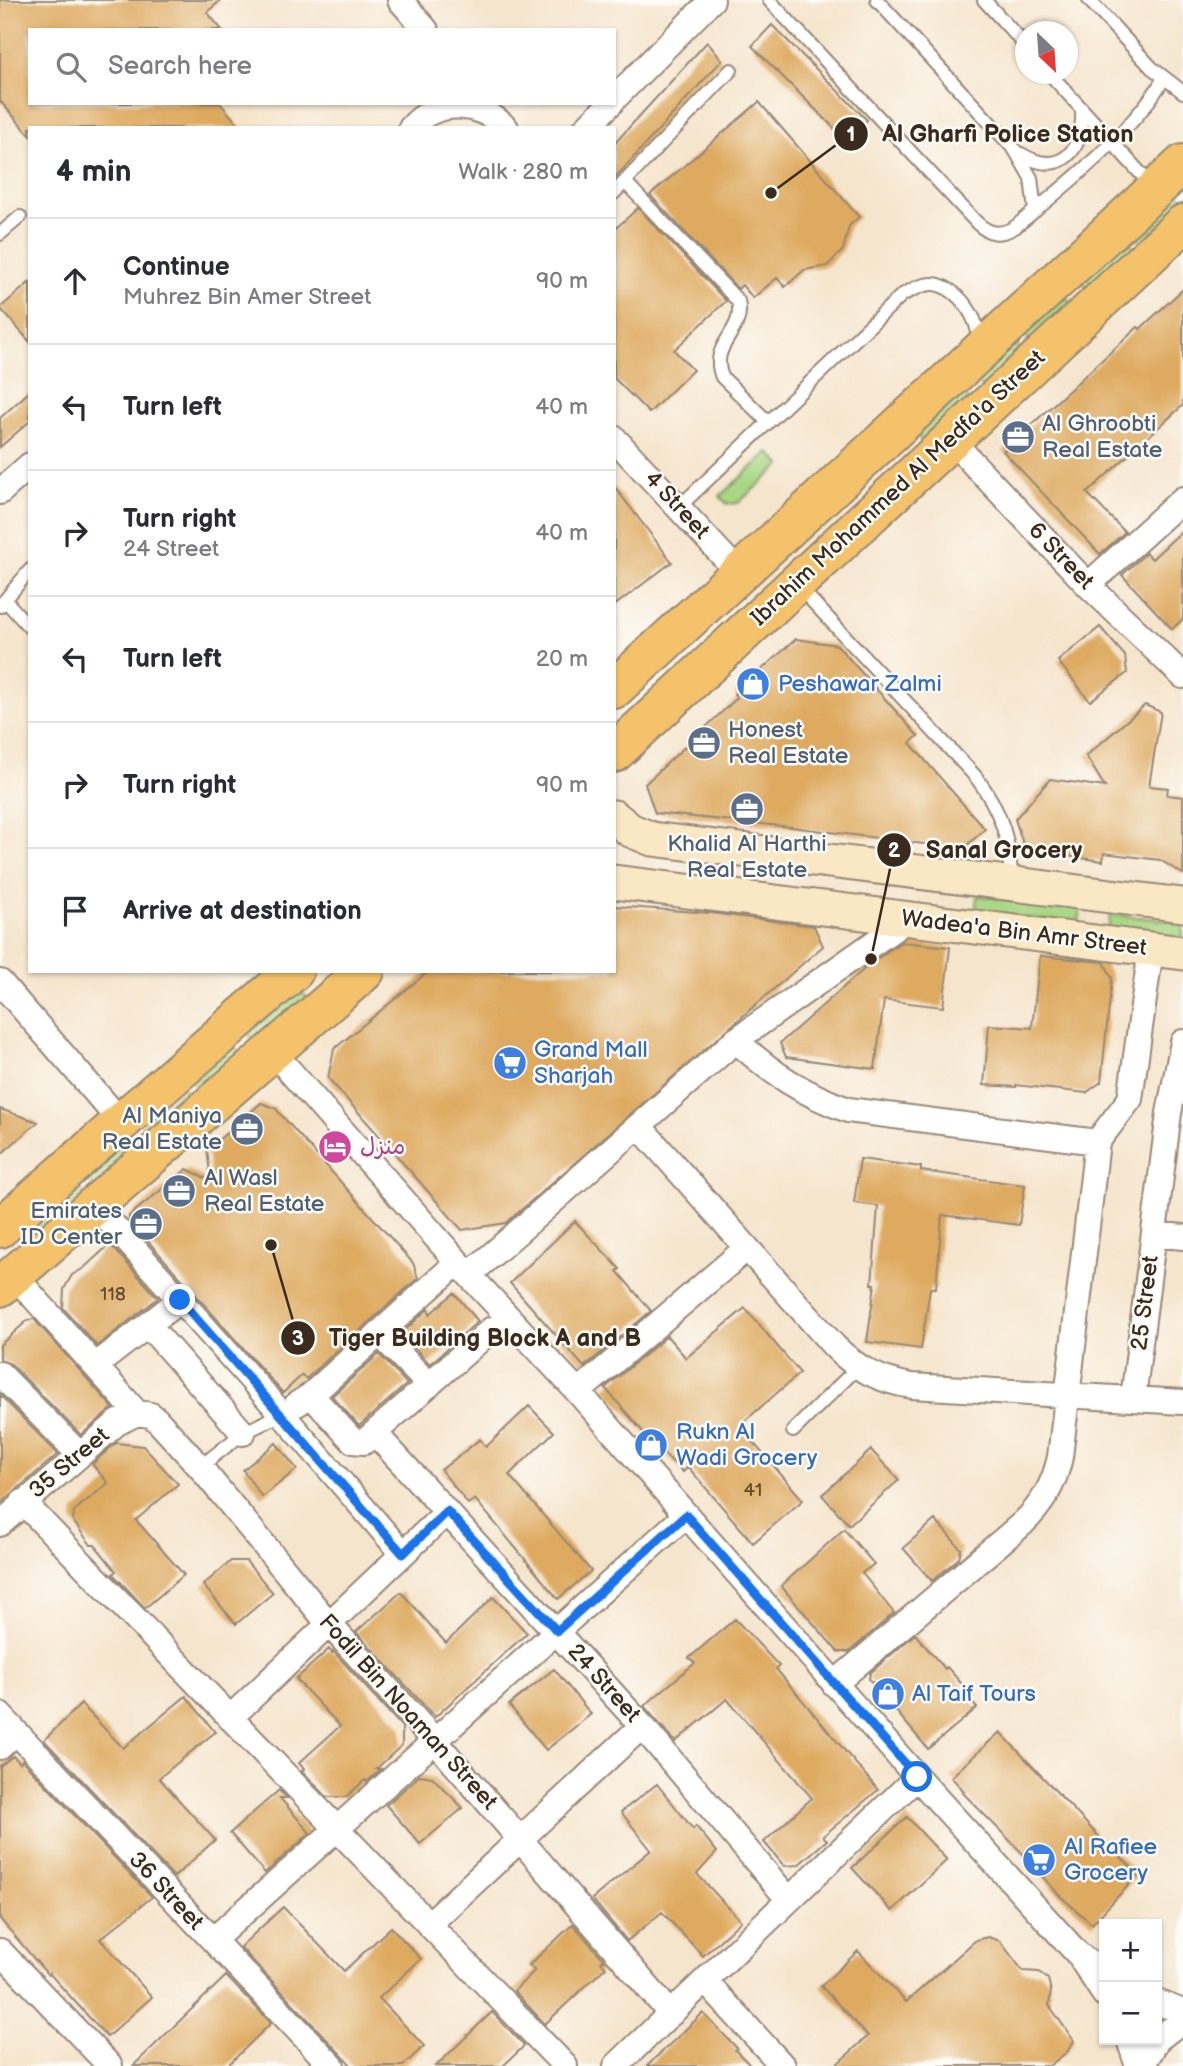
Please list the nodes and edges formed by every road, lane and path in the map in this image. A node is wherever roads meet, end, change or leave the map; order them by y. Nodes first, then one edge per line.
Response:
1 (400, 0) edge
2 (712, 0) edge
3 (769, 0) edge
4 (877, 0) edge
5 (984, 0) edge
6 (1088, 0) edge
7 (783, 5) edge
8 (424, 28) edge
9 (1015, 34) edge
10 (731, 70) dead end
11 (1164, 78) junction
12 (1059, 84) edge
13 (1183, 92) edge
14 (616, 97) edge
15 (609, 105) edge
16 (1082, 110) junction
17 (497, 116) edge
18 (420, 119) edge
19 (588, 126) edge
20 (1112, 141) junction
21 (1015, 150) junction
22 (1183, 164) edge
23 (625, 182) junction
24 (1155, 190) junction
25 (616, 191) edge
26 (1035, 211) junction
27 (20, 217) dead end
28 (1183, 225) edge
29 (0, 234) edge
30 (976, 356) junction
31 (768, 422) junction
32 (616, 440) edge
33 (951, 440) junction
34 (880, 444) junction
35 (28, 467) edge
36 (0, 492) edge
37 (1183, 499) edge
38 (679, 507) junction
39 (28, 572) edge
40 (739, 573) junction
41 (795, 583) junction
42 (1088, 585) junction
43 (2, 603) edge
44 (28, 626) edge
45 (1179, 673) edge
46 (616, 687) edge
47 (616, 751) edge
48 (616, 819) edge
49 (852, 863) junction
50 (616, 882) edge
51 (1011, 883) junction
52 (750, 899) junction
53 (1183, 905) edge
54 (908, 919) junction
55 (1167, 951) edge
56 (292, 973) edge
57 (363, 973) edge
58 (0, 982) edge
59 (736, 1040) junction
60 (1183, 1042) edge
61 (273, 1052) junction
62 (1176, 1114) edge
63 (121, 1122) junction
64 (639, 1126) junction
65 (1097, 1142) junction
66 (96, 1206) junction
67 (0, 1228) edge
68 (1154, 1234) junction
69 (1183, 1237) edge
70 (747, 1248) junction
71 (464, 1269) junction
72 (7, 1281) edge
73 (180, 1300) junction
74 (149, 1326) junction
75 (492, 1329) dead end
76 (379, 1333) junction
77 (95, 1366) junction
78 (858, 1367) junction
79 (0, 1374) edge
80 (429, 1385) junction
81 (578, 1392) junction
82 (311, 1395) junction
83 (1068, 1395) junction
84 (1133, 1399) junction
85 (1183, 1402) edge
86 (141, 1413) junction
87 (282, 1414) junction
88 (793, 1431) dead end
89 (243, 1433) junction
90 (383, 1442) dead end
91 (80, 1455) junction
92 (200, 1467) junction
93 (23, 1502) junction
94 (447, 1511) junction
95 (686, 1515) junction
96 (0, 1524) edge
97 (403, 1554) junction
98 (329, 1624) junction
99 (557, 1631) junction
100 (834, 1684) junction
101 (230, 1718) junction
102 (642, 1726) junction
103 (5, 1732) edge
104 (435, 1741) junction
105 (917, 1777) junction
106 (337, 1829) junction
107 (520, 1839) junction
108 (789, 1900) junction
109 (429, 1924) junction
110 (213, 1940) junction
111 (0, 1951) edge
112 (1077, 1953) junction
113 (1099, 1970) edge
114 (705, 1981) junction
115 (1099, 1986) edge
116 (1162, 2005) edge
117 (1183, 2012) edge
118 (671, 2014) junction
119 (1183, 2020) edge
120 (1131, 2045) edge
121 (110, 2066) edge
122 (332, 2066) edge
123 (565, 2066) edge
124 (616, 2066) edge
125 (783, 2066) edge
126 (1140, 2066) edge

1 - 8 street
2 - 14 street
3 - 7 lane
4 - 21 lane
5 - 9 lane
6 - 11 lane
7 - 26 lane
10 - 23 lane
11 - 13 lane
11 - 20 lane
12 - 16 lane
15 - 19 street
16 - 20 lane
16 - 21 lane
17 - 18 street
20 - 24 lane
20 - 26 lane
21 - 26 lane
22 - 24 main road, Ibrahim Mohammed Al Medfa'a Street
23 - 25 lane
23 - 31 lane
24 - 30 main road, Ibrahim Mohammed Al Medfa'a Street
27 - 29 lane
28 - 33 main road, Ibrahim Mohammed Al Medfa'a Street
30 - 31 lane
30 - 34 main road, Ibrahim Mohammed Al Medfa'a Street
31 - 38 lane
32 - 38 street, 4 Street
33 - 41 main road, Ibrahim Mohammed Al Medfa'a Street
33 - 42 street, 6 Street
34 - 40 main road, Ibrahim Mohammed Al Medfa'a Street
34 - 41 main road
35 - 36 street
37 - 42 street
38 - 40 street, 4 Street
39 - 43 lane
40 - 46 main road, Ibrahim Mohammed Al Medfa'a Street
41 - 47 main road, Ibrahim Mohammed Al Medfa'a Street
41 - 51 lane
42 - 45 street, 6 Street
43 - 44 lane
48 - 49 street, Wadea'a Bin Amr Street
49 - 51 street, Wadea'a Bin Amr Street
49 - 52 street
50 - 52 street, Wadea'a Bin Amr Street
51 - 53 street, Wadea'a Bin Amr Street
52 - 54 street, Wadea'a Bin Amr Street
54 - 55 street, Wadea'a Bin Amr Street
54 - 59 street
55 - 65 street
56 - 63 main road
57 - 61 main road
58 - 63 street
59 - 64 street
59 - 65 street
60 - 62 street, 25 Street
61 - 66 main road
61 - 71 street
62 - 68 street, 25 Street
63 - 67 main road
64 - 70 street
64 - 71 street
65 - 83 street
66 - 72 main road
66 - 73 street
68 - 69 street
68 - 84 street, 25 Street
70 - 78 street
70 - 81 street
71 - 76 street
71 - 81 street
72 - 77 street, Fodil Bin Noaman Street
73 - 74 street
73 - 87 street
74 - 77 street
74 - 89 street
75 - 80 street
76 - 80 street
76 - 82 street
77 - 86 street, Fodil Bin Noaman Street
78 - 83 street
78 - 88 lane
79 - 91 street
80 - 82 street
81 - 95 street
82 - 87 street
83 - 84 street
83 - 100 street
84 - 85 street
86 - 91 street, 35 Street
86 - 92 street, Fodil Bin Noaman Street
87 - 89 lane
87 - 97 street
89 - 92 lane
90 - 94 street, 24 Street
91 - 93 street, 35 Street
92 - 98 street, Fodil Bin Noaman Street
93 - 96 street, 35 Street
93 - 101 street
94 - 97 street
94 - 99 street, 24 Street
95 - 99 street
95 - 100 street
97 - 98 street
98 - 101 street
98 - 104 street, Fodil Bin Noaman Street
99 - 102 street, 24 Street
99 - 104 street
100 - 105 street
101 - 106 street
102 - 107 street
102 - 108 street, 24 Street
103 - 110 street, 36 Street
104 - 106 street
104 - 107 street, Fodil Bin Noaman Street
105 - 108 street
105 - 112 street
106 - 109 street
106 - 110 street
107 - 109 street
107 - 118 street, Fodil Bin Noaman Street
108 - 114 street
109 - 123 street
110 - 122 street, 36 Street
111 - 121 street
112 - 113 street
112 - 115 street
114 - 118 street
114 - 125 street
116 - 117 street
118 - 124 street
119 - 126 street
120 - 126 street

